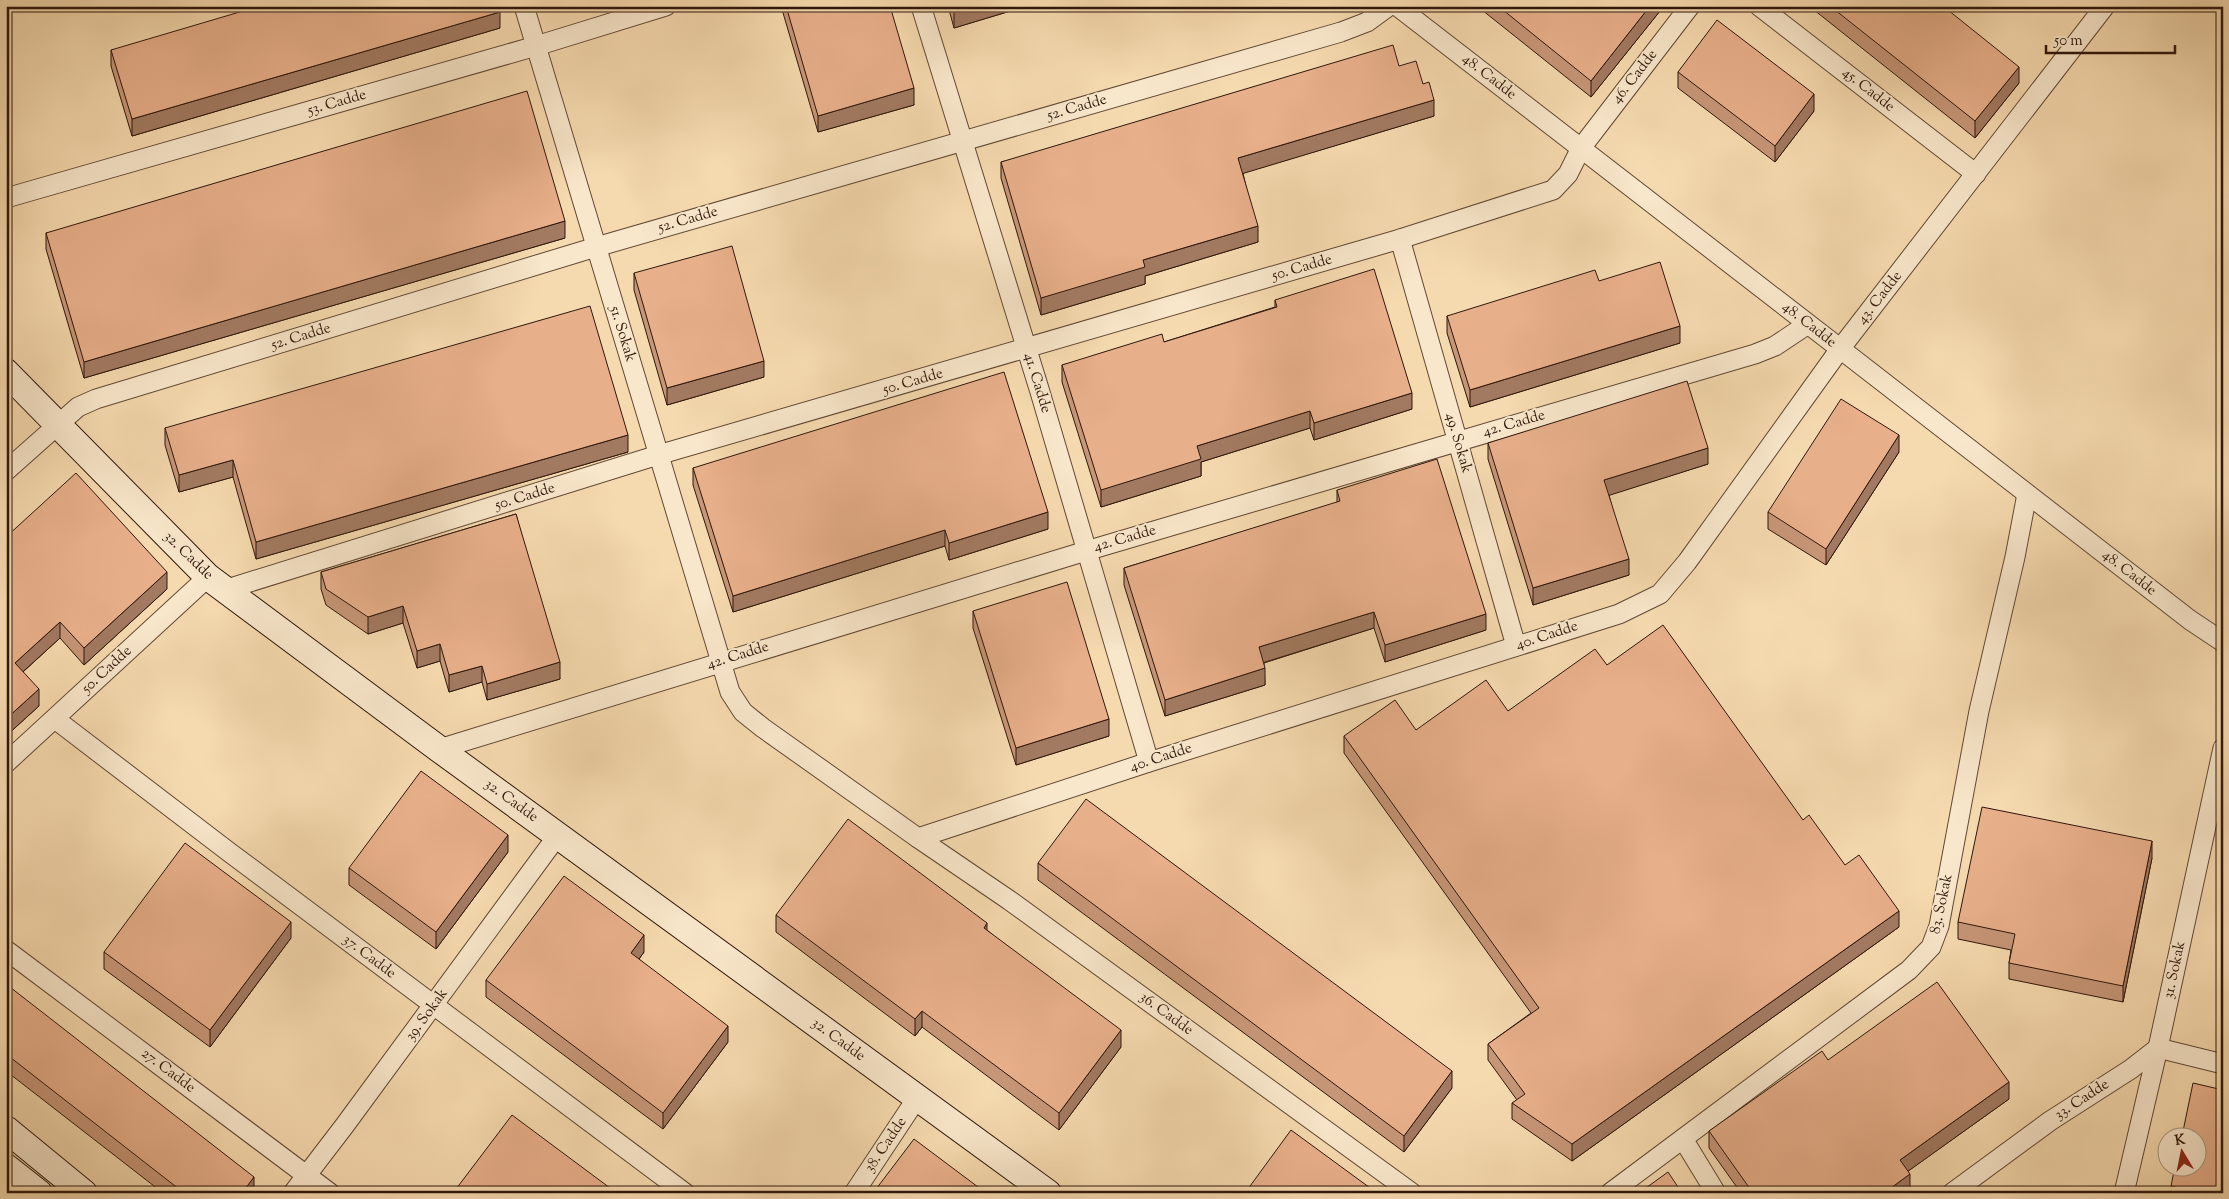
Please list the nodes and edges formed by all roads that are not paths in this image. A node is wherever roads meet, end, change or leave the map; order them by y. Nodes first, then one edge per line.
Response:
1 (524, 6) edge
2 (666, 6) edge
3 (921, 6) edge
4 (1389, 6) edge
5 (1397, 6) edge
6 (1690, 6) edge
7 (1759, 6) edge
8 (2104, 7) edge
9 (536, 46) junction
10 (963, 141) junction
11 (1581, 148) junction
12 (1976, 174) junction
13 (6, 198) edge
14 (1400, 239) junction
15 (596, 247) junction
16 (1808, 324) junction
17 (1026, 349) junction
18 (1840, 349) junction
19 (6, 372) edge
20 (56, 424) junction
21 (1457, 441) junction
22 (658, 455) junction
23 (6, 470) edge
24 (2027, 494) junction
25 (1086, 550) junction
26 (216, 583) junction
27 (1660, 594) joint
28 (2223, 642) edge
29 (1516, 646) junction
30 (720, 662) junction
31 (55, 719) junction
32 (2223, 748) edge
33 (439, 749) junction
34 (1149, 762) junction
35 (6, 763) edge
36 (558, 835) junction
37 (918, 838) junction
38 (6, 950) edge
39 (434, 1005) junction
40 (2158, 1048) junction
41 (2223, 1064) edge
42 (917, 1098) junction
43 (6, 1129) edge
44 (1683, 1139) junction
45 (6, 1167) edge
46 (306, 1175) junction
47 (39, 1193) edge
48 (84, 1193) edge
49 (293, 1193) edge
50 (330, 1193) edge
51 (685, 1193) edge
52 (854, 1193) edge
53 (1048, 1193) edge
54 (1412, 1193) edge
55 (1610, 1193) edge
56 (1716, 1193) edge
57 (1952, 1193) edge
58 (2124, 1193) edge

1 - 9 street, 51. Sokak
2 - 9 street, 53. Cadde
3 - 10 street, 41. Cadde
4 - 10 street, 52. Cadde
5 - 11 street, 48. Cadde
6 - 11 street, 46. Cadde
7 - 12 street, 45. Cadde
8 - 12 street, 43. Cadde
9 - 13 street, 53. Cadde
9 - 15 street, 51. Sokak
10 - 15 street, 52. Cadde
10 - 17 street, 41. Cadde
11 - 14 street, 50. Cadde
11 - 16 street, 48. Cadde
12 - 18 street, 43. Cadde
14 - 17 street, 50. Cadde
14 - 21 street, 49. Sokak
15 - 20 street, 52. Cadde
15 - 22 street, 51. Sokak
16 - 18 street, 48. Cadde
16 - 21 street, 42. Cadde
17 - 22 street, 50. Cadde
17 - 25 street, 41. Cadde
18 - 24 street, 48. Cadde
18 - 27 street, 43. Cadde
19 - 20 street, 32. Cadde
20 - 23 street, 52. Cadde
20 - 26 street, 32. Cadde
21 - 25 street, 42. Cadde
21 - 29 street, 49. Sokak
22 - 26 street, 50. Cadde
22 - 30 street, 51. Sokak
24 - 28 street, 48. Cadde
24 - 44 street, 83. Sokak
25 - 30 street, 42. Cadde
25 - 34 street, 41. Cadde
26 - 31 street, 50. Cadde
26 - 33 street, 32. Cadde
27 - 29 street, 40. Cadde
29 - 34 street, 40. Cadde
30 - 33 street, 42. Cadde
30 - 37 street
31 - 35 street, 50. Cadde
31 - 39 street, 37. Cadde
32 - 40 street, 31. Sokak
33 - 36 street, 32. Cadde
34 - 37 street, 40. Cadde
36 - 39 street, 39. Sokak
36 - 42 street, 32. Cadde
37 - 54 street, 36. Cadde
38 - 46 street, 27. Cadde
39 - 46 street, 39. Sokak
39 - 51 street, 37. Cadde
40 - 41 street
40 - 57 street, 33. Cadde
40 - 58 street, 31. Sokak
42 - 52 street, 38. Cadde
42 - 53 street, 32. Cadde
43 - 48 street
44 - 55 street, 83. Sokak
44 - 56 street
45 - 47 street
46 - 49 street, 39. Sokak
46 - 50 street, 27. Cadde

